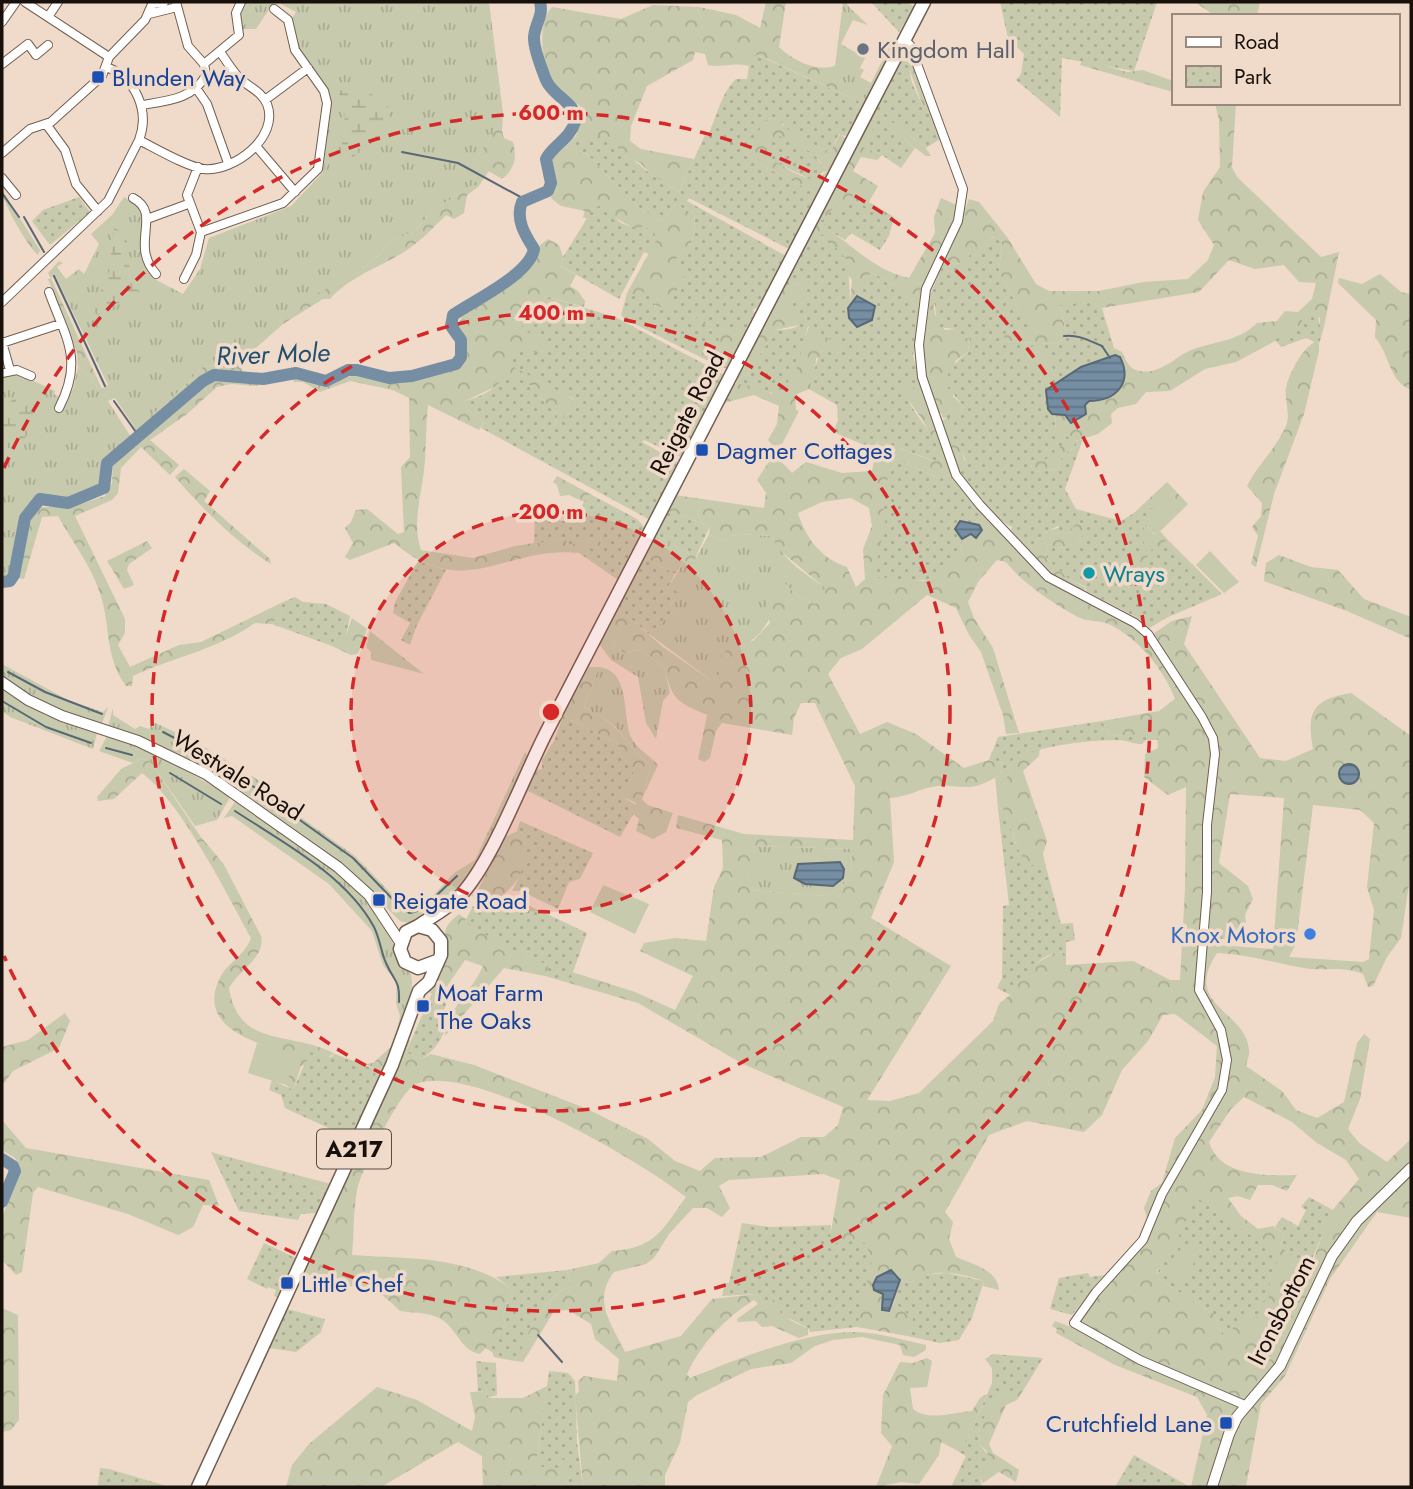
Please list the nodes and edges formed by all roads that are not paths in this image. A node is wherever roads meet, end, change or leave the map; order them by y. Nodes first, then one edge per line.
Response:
1 (16, 2) edge
2 (25, 2) edge
3 (58, 2) edge
4 (164, 2) edge
5 (241, 2) edge
6 (924, 2) edge
7 (153, 3) edge
8 (176, 5) edge
9 (274, 9) dead end
10 (149, 14) junction
11 (48, 17) junction
12 (2, 22) edge
13 (904, 39) junction
14 (48, 46) dead end
15 (220, 52) junction
16 (109, 57) junction
17 (2, 64) edge
18 (204, 65) junction
19 (106, 67) junction
20 (308, 68) junction
21 (196, 88) junction
22 (265, 100) junction
23 (142, 105) junction
24 (46, 124) junction
25 (139, 140) junction
26 (256, 146) junction
27 (2, 153) edge
28 (228, 163) junction
29 (198, 167) junction
30 (2, 178) edge
31 (295, 192) junction
32 (16, 195) dead end
33 (133, 198) dead end
34 (188, 204) junction
35 (98, 211) junction
36 (147, 219) junction
37 (201, 232) junction
38 (180, 266) dead end
39 (156, 274) dead end
40 (49, 292) dead end
41 (2, 302) edge
42 (60, 324) junction
43 (2, 343) edge
44 (6, 372) edge
45 (31, 376) dead end
46 (59, 408) dead end
47 (2, 682) edge
48 (442, 912) junction
49 (390, 922) junction
50 (415, 928) junction
51 (437, 934) junction
52 (400, 942) junction
53 (437, 961) junction
54 (411, 966) junction
55 (419, 991) junction
56 (1411, 1168) edge
57 (1247, 1406) junction
58 (198, 1487) edge
59 (1212, 1487) edge

1 - 12 street
2 - 11 street
3 - 11 street
4 - 7 street
5 - 15 street
6 - 13 main road, Reigate Road
7 - 10 street
8 - 10 street
8 - 18 street
9 - 20 street
10 - 16 street
11 - 16 street
13 - 48 main road, Reigate Road
13 - 57 street
14 - 17 street
15 - 18 street
15 - 22 street
16 - 19 street
18 - 21 street
19 - 23 street
19 - 24 street
20 - 22 street
20 - 31 street
21 - 23 street
21 - 28 street
22 - 26 street
23 - 25 street
24 - 27 street
24 - 35 street
25 - 29 street
25 - 35 street
26 - 28 street
26 - 31 street
28 - 29 street
29 - 34 street
30 - 32 street
31 - 37 street
33 - 36 street
34 - 36 street
34 - 37 street
35 - 41 street
36 - 39 street
37 - 38 street
40 - 42 street
42 - 43 street
42 - 46 street
43 - 44 street
44 - 45 street
47 - 49 street, Westvale Road
48 - 50 main road, Reigate Road
48 - 51 main road
49 - 50 street
49 - 52 street, Westvale Road
50 - 51 main road
50 - 52 main road
51 - 53 main road
52 - 54 main road
53 - 54 main road
53 - 55 main road, A217
54 - 55 main road
55 - 58 main road, A217
56 - 57 street, Ironsbottom
57 - 59 street, Ironsbottom

